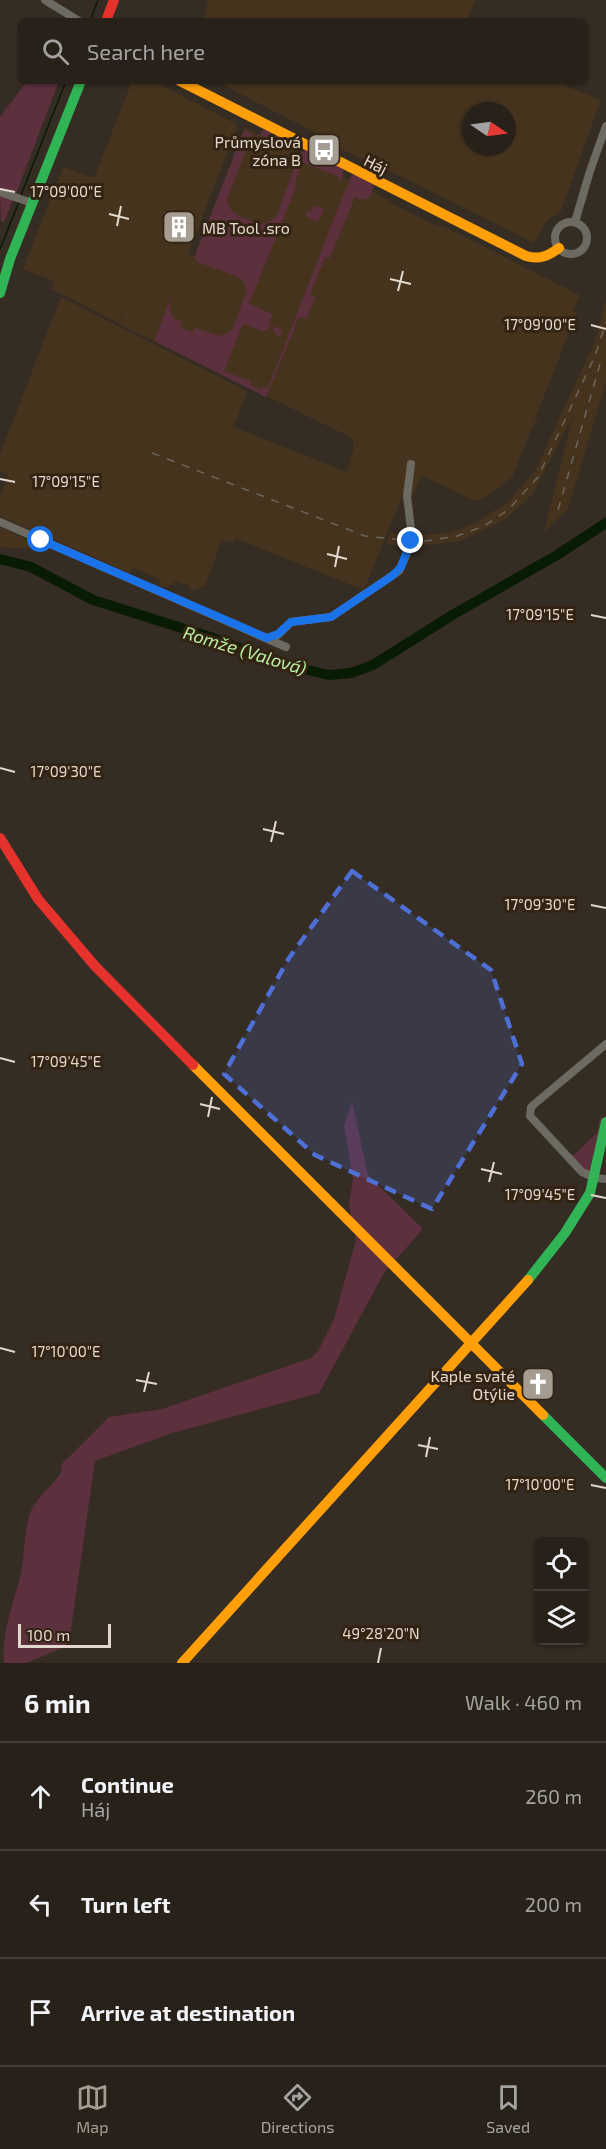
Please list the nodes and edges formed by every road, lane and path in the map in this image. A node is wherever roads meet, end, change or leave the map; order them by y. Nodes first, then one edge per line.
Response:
1 (45, 0) edge
2 (114, 0) edge
3 (74, 18) edge
4 (107, 18) edge
5 (80, 84) edge
6 (186, 84) edge
7 (606, 126) edge
8 (0, 192) edge
9 (23, 200) junction
10 (575, 222) junction
11 (559, 248) junction
12 (10, 259) junction
13 (0, 282) edge
14 (0, 293) edge
15 (411, 464) dead end
16 (0, 522) edge
17 (264, 638) junction
18 (286, 647) dead end
19 (0, 838) edge
20 (606, 1044) edge
21 (605, 1128) edge
22 (600, 1178) edge
23 (471, 1342) junction
24 (606, 1478) edge
25 (182, 1663) edge

1 - 3 street
2 - 4 main road
5 - 9 main road
6 - 11 main road, Háj
7 - 10 street
8 - 9 street
9 - 12 main road
10 - 11 street
10 - 11 street
12 - 13 main road
12 - 14 main road
15 - 17 street
16 - 17 street
17 - 18 street
19 - 23 main road
20 - 22 street
21 - 22 main road
22 - 23 main road
23 - 24 main road
23 - 25 main road

